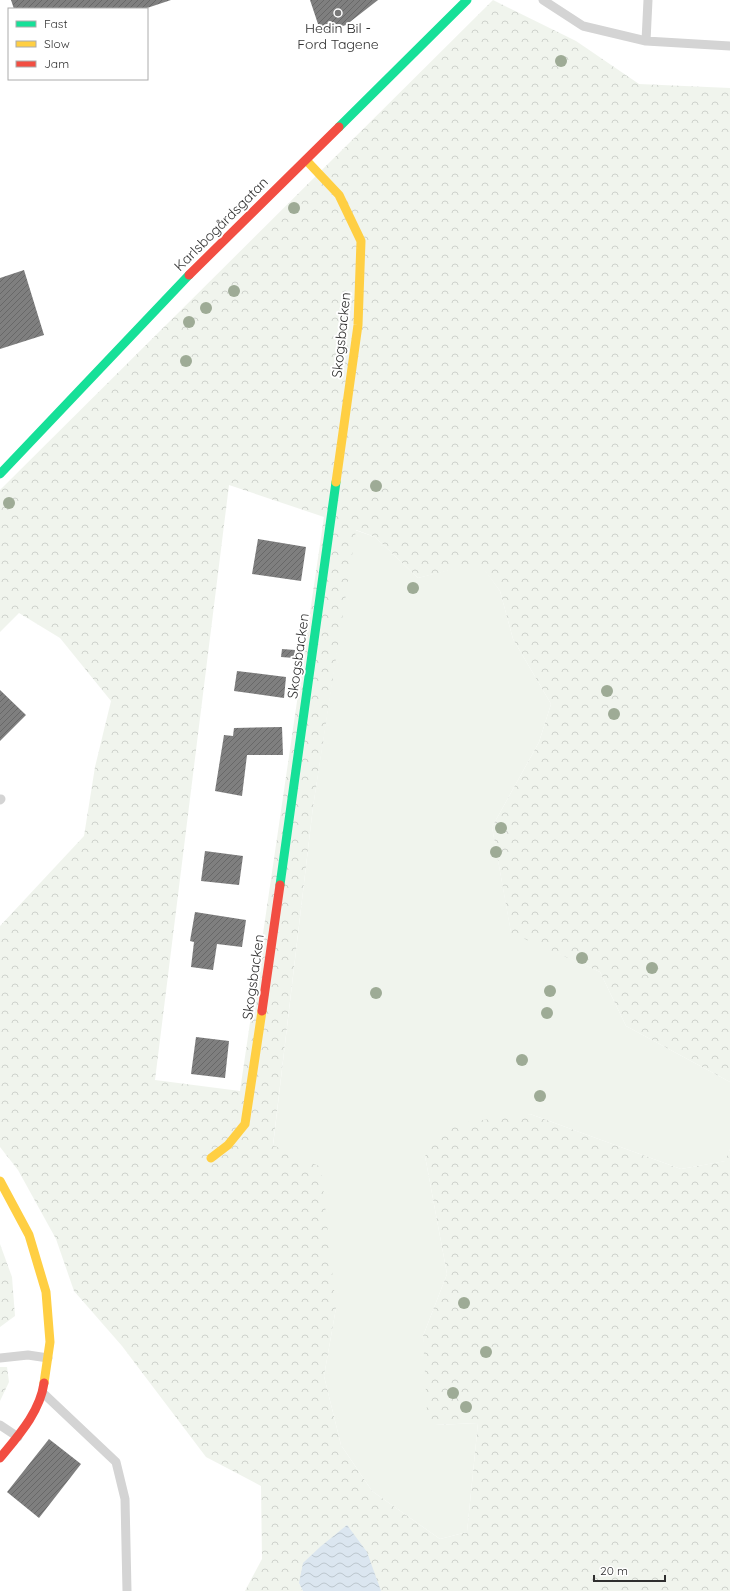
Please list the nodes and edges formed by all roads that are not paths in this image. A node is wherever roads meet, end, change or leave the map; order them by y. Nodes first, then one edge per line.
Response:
1 (467, 0) edge
2 (543, 0) edge
3 (648, 0) edge
4 (646, 41) junction
5 (730, 46) edge
6 (306, 160) junction
7 (0, 474) edge
8 (211, 1158) dead end
9 (0, 1181) edge
10 (0, 1358) edge
11 (48, 1358) junction
12 (43, 1393) junction
13 (0, 1425) edge
14 (18, 1437) junction
15 (0, 1458) edge
16 (127, 1591) edge

1 - 6 street, Karlsbogårdsgatan
2 - 4 lane
3 - 4 lane
4 - 5 lane
6 - 7 street, Karlsbogårdsgatan
6 - 8 street, Skogsbacken
9 - 11 street
10 - 11 lane
11 - 12 street
12 - 14 street
12 - 16 lane
13 - 14 lane
14 - 15 street

